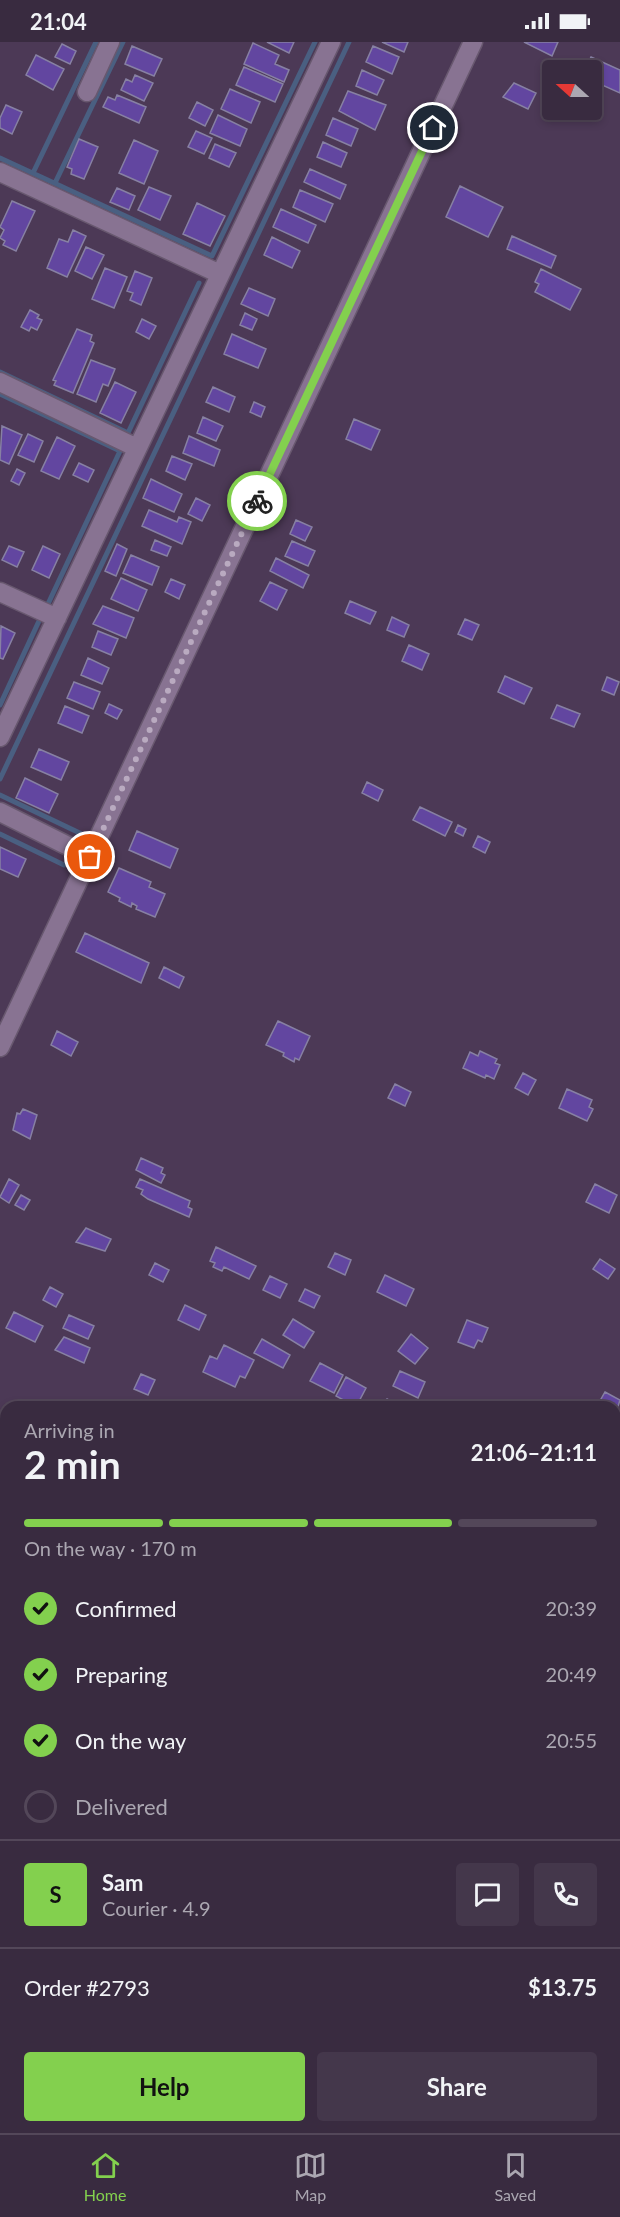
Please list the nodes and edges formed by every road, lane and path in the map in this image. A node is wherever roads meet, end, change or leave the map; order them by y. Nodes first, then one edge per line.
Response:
1 (110, 42) edge
2 (331, 42) edge
3 (473, 42) edge
4 (87, 92) dead end
5 (0, 172) edge
6 (220, 274) junction
7 (0, 382) edge
8 (137, 448) junction
9 (0, 592) edge
10 (57, 618) junction
11 (0, 737) edge
12 (0, 812) edge
13 (90, 857) junction
14 (0, 1047) edge

1 - 4 street
2 - 6 street
3 - 13 street
5 - 6 street
6 - 8 street
7 - 8 street
8 - 10 street
9 - 10 street
10 - 11 street
12 - 13 street
13 - 14 street

